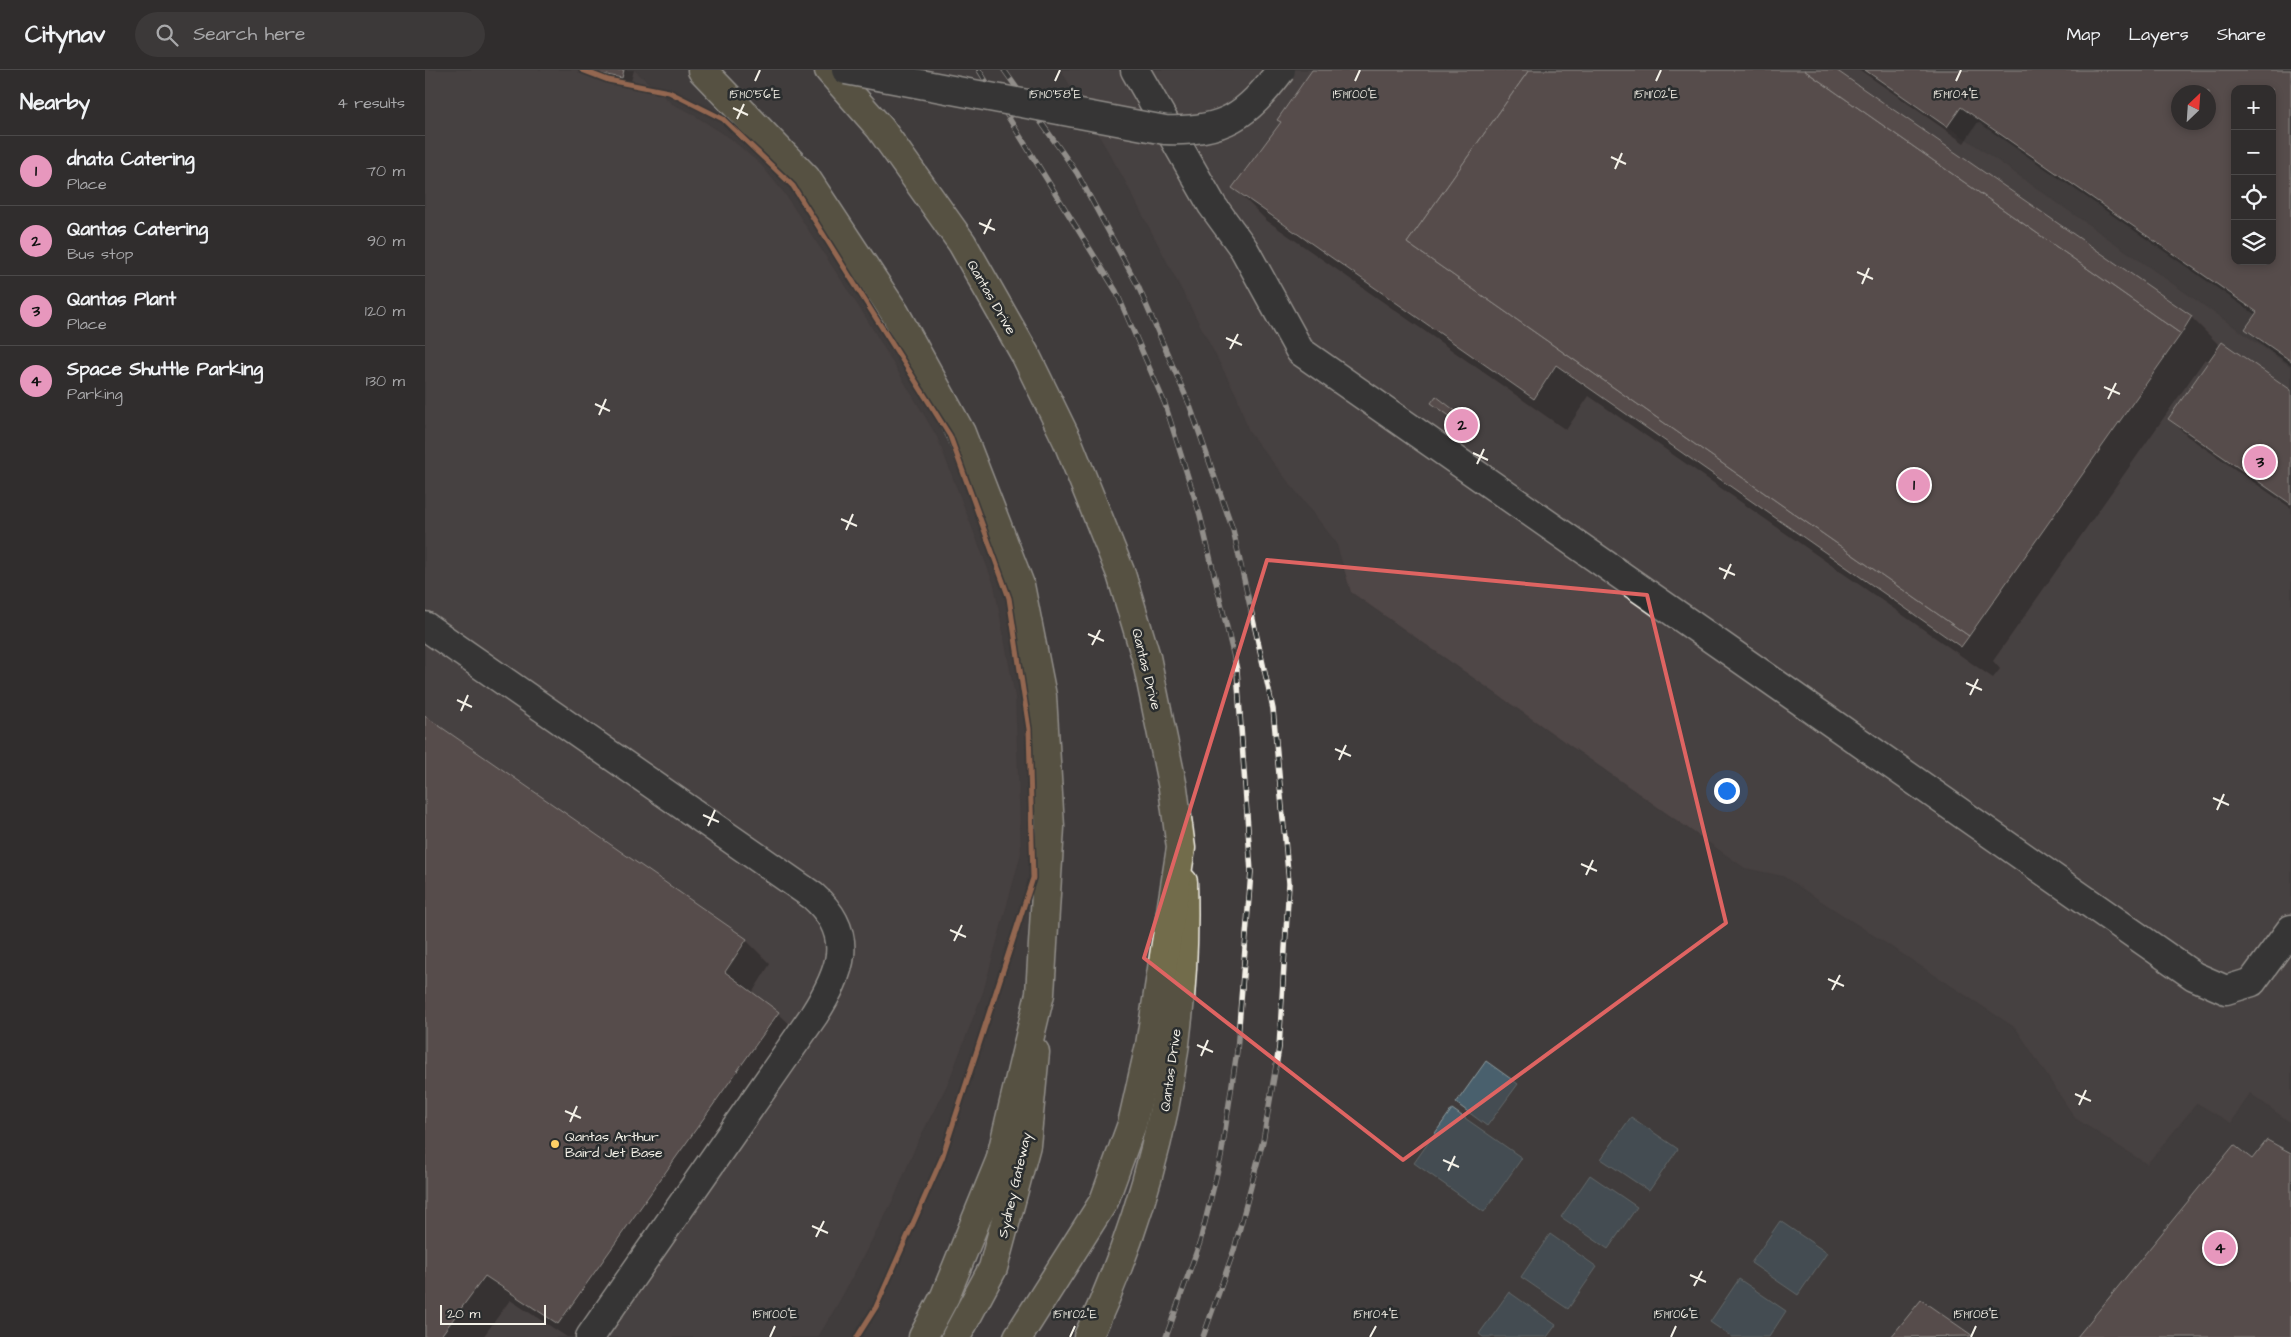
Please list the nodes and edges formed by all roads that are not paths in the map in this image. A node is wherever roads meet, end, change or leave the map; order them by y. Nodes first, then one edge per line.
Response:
1 (702, 70) edge
2 (829, 70) edge
3 (846, 70) edge
4 (1135, 70) edge
5 (1281, 70) edge
6 (425, 626) edge
7 (1181, 848) junction
8 (2291, 929) edge
9 (1040, 994) junction
10 (589, 1337) edge
11 (923, 1337) edge
12 (957, 1337) edge
13 (1018, 1337) edge
14 (1089, 1337) edge

1 - 9 main road
2 - 7 main road, Qantas Drive
3 - 5 lane, bridge
4 - 8 lane
6 - 10 lane
7 - 13 main road
7 - 14 main road, Qantas Drive
9 - 11 main road
9 - 12 main road, Sydney Gateway

